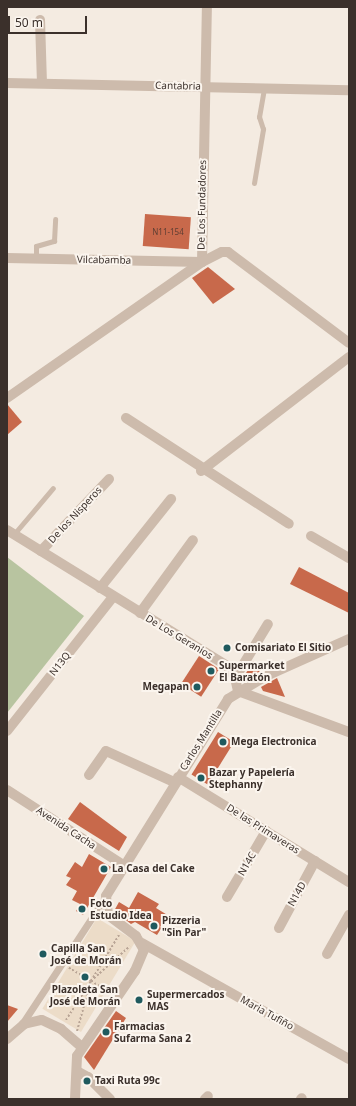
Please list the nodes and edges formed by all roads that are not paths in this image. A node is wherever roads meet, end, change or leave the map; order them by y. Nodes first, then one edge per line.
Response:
1 (207, 7) edge
2 (40, 20) dead end
3 (7, 83) edge
4 (42, 83) junction
5 (204, 87) junction
6 (264, 89) junction
7 (349, 90) edge
8 (254, 182) dead end
9 (55, 219) dead end
10 (7, 258) edge
11 (36, 258) junction
12 (202, 262) junction
13 (349, 343) edge
14 (349, 357) edge
15 (7, 398) edge
16 (126, 418) dead end
17 (201, 470) junction
18 (109, 479) dead end
19 (53, 488) dead end
20 (171, 499) dead end
21 (289, 524) dead end
22 (11, 532) edge
23 (311, 536) dead end
24 (193, 540) dead end
25 (41, 551) junction
26 (349, 558) edge
27 (100, 588) junction
28 (113, 597) junction
29 (140, 613) junction
30 (268, 624) dead end
31 (349, 639) edge
32 (235, 678) junction
33 (238, 691) junction
34 (7, 731) edge
35 (349, 732) edge
36 (89, 775) dead end
37 (176, 779) junction
38 (7, 790) edge
39 (266, 831) junction
40 (315, 861) junction
41 (125, 866) junction
42 (349, 882) edge
43 (106, 896) junction
44 (227, 897) dead end
45 (349, 915) edge
46 (279, 928) dead end
47 (140, 941) junction
48 (327, 954) dead end
49 (19, 1028) junction
50 (7, 1039) edge
51 (82, 1047) junction
52 (349, 1059) edge
53 (77, 1071) junction
54 (75, 1099) edge
55 (110, 1099) edge

1 - 5 street, De Los Fundadores
2 - 4 street
3 - 4 street, Cantabria
4 - 5 street, Cantabria
5 - 6 street, Cantabria
5 - 12 street, De Los Fundadores
6 - 7 street, Cantabria
6 - 8 lane
9 - 11 lane
10 - 11 street, Vilcabamba
11 - 12 street, Vilcabamba
12 - 13 street
12 - 15 street, De Los Fundadores
14 - 17 street
16 - 17 street
17 - 21 street
18 - 25 street, De los Nisperos
19 - 22 lane
20 - 27 street
22 - 25 street, De Los Geranios
23 - 26 street
24 - 29 street
25 - 27 street, De Los Geranios
27 - 28 street, De Los Geranios
28 - 29 street, De Los Geranios
28 - 34 street, N13Q
29 - 32 street, De Los Geranios
30 - 32 street
31 - 33 street, Carlos Mantilla
32 - 33 street, De Los Geranios
33 - 35 street
33 - 37 street, Carlos Mantilla
36 - 37 street, De las Primaveras
37 - 39 street, De las Primaveras
37 - 41 street, Carlos Mantilla
38 - 41 street, Avenida Cacha
39 - 40 street, De las Primaveras
39 - 44 street, N14C
40 - 42 street, De las Primaveras
40 - 46 street, N14D
41 - 43 street, Carlos Mantilla
43 - 47 street, Maria Tufiño
43 - 49 street
45 - 48 street
47 - 51 street
47 - 52 street, Maria Tufiño
49 - 50 street
49 - 51 street
51 - 53 street
53 - 54 street
53 - 55 street

